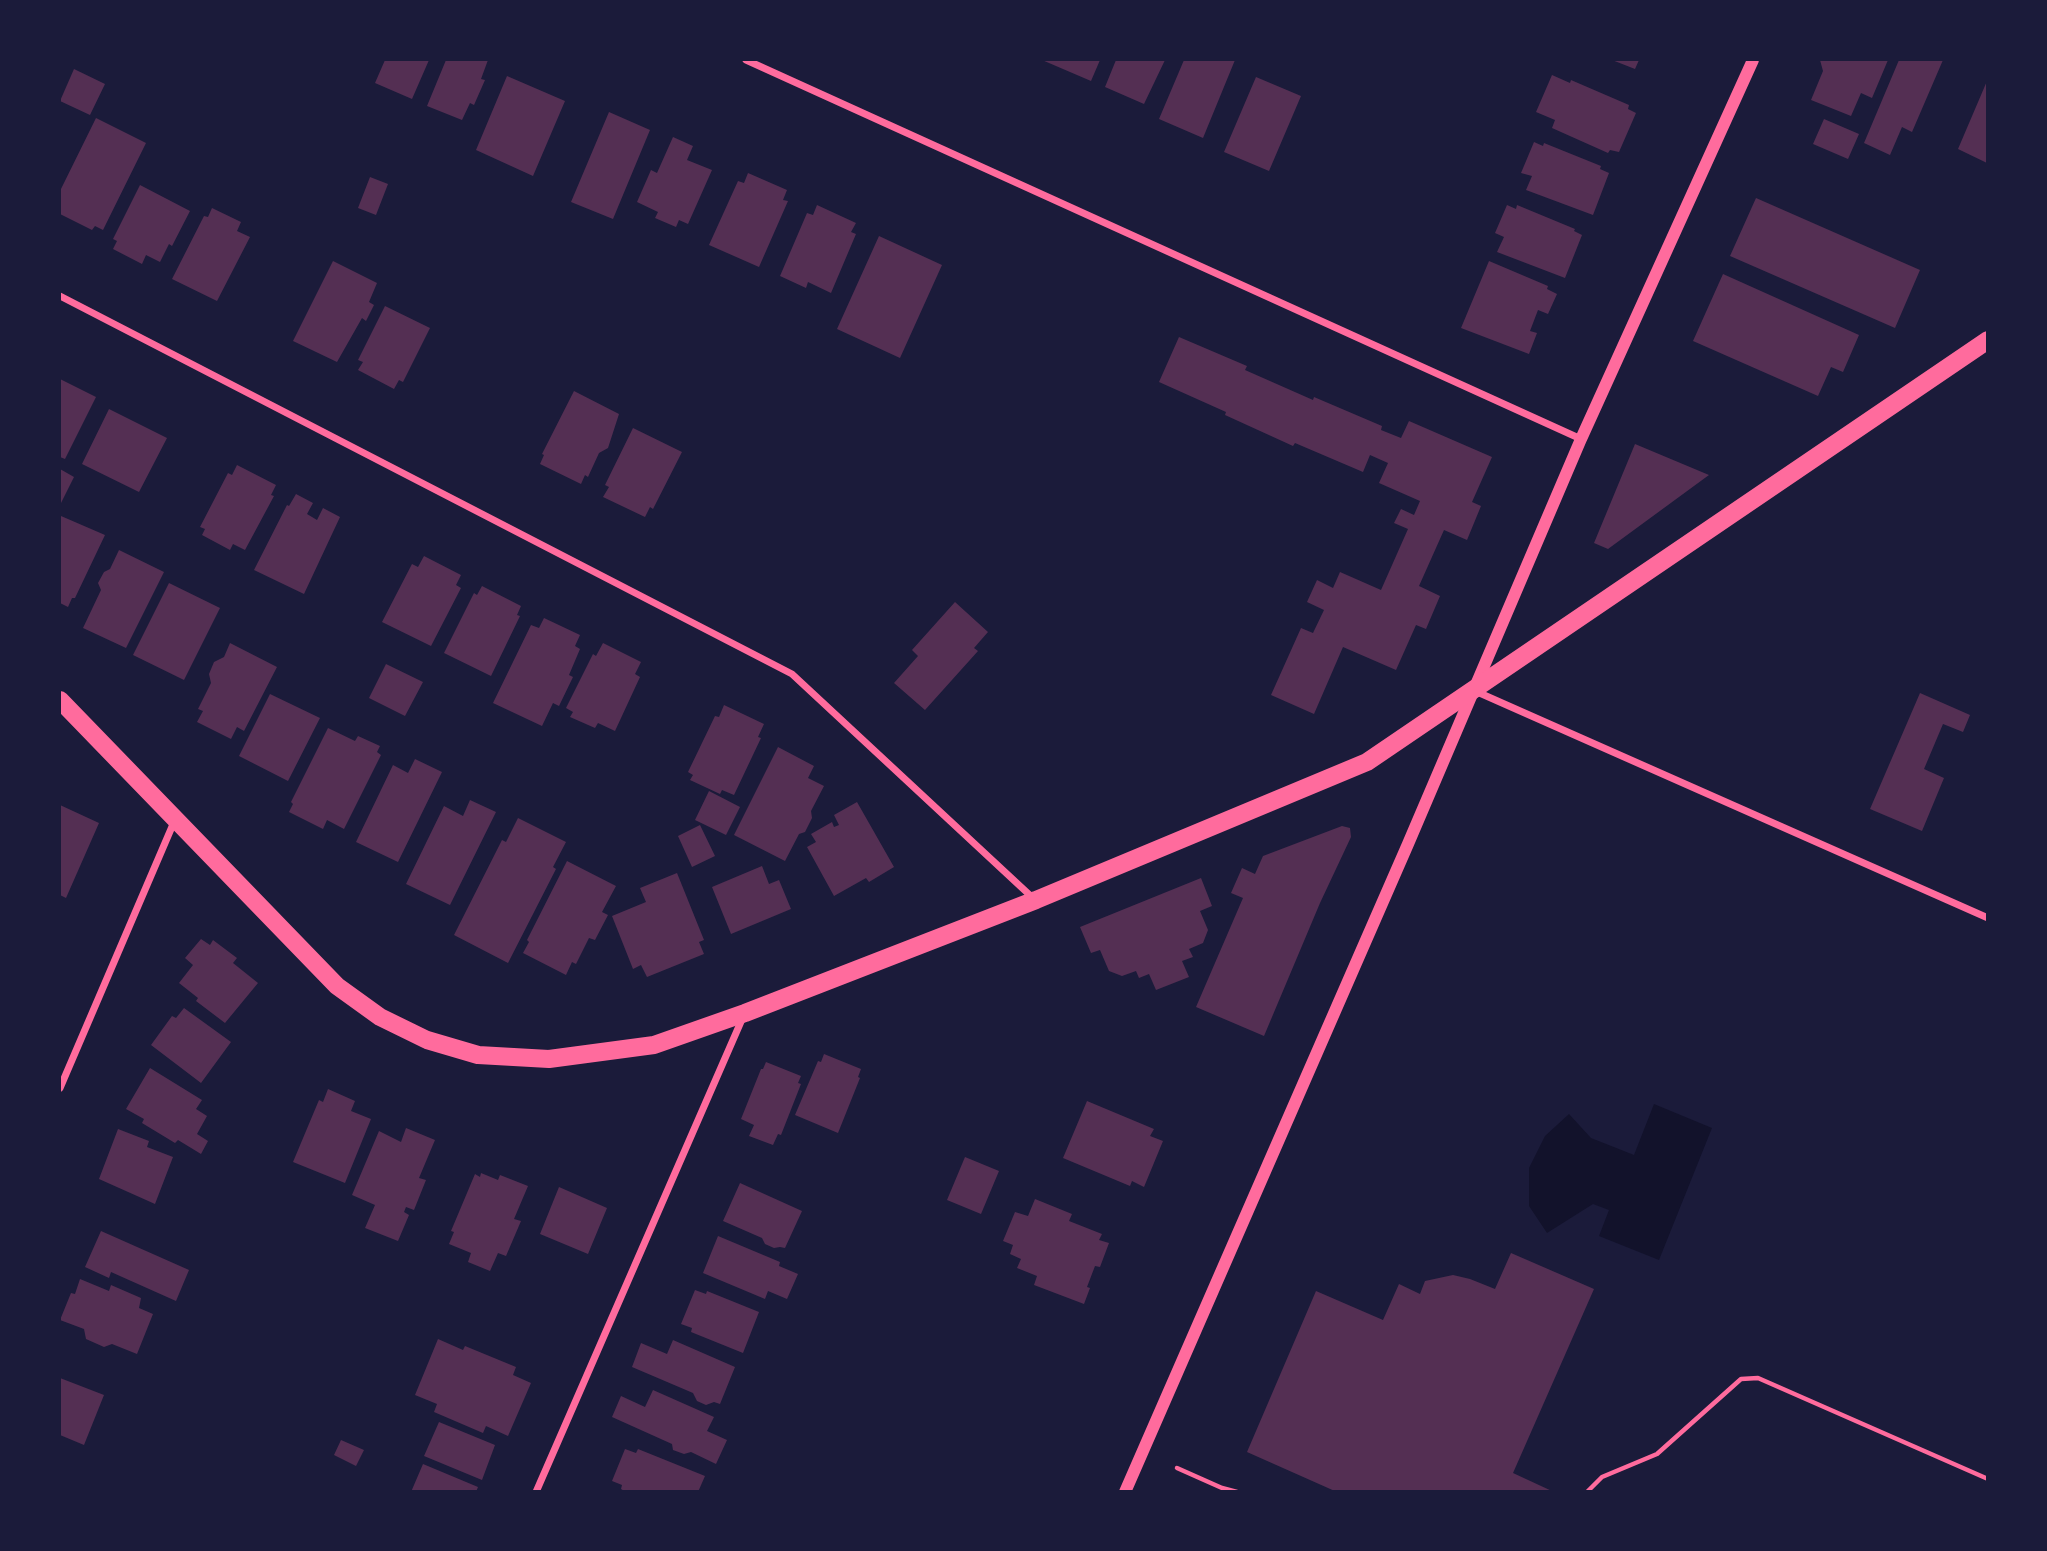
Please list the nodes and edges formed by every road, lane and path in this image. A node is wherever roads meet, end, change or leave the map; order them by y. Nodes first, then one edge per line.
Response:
1 (746, 60) edge
2 (1753, 60) edge
3 (60, 296) edge
4 (1987, 340) edge
5 (1581, 439) junction
6 (1474, 691) junction
7 (60, 700) edge
8 (175, 820) junction
9 (1036, 900) junction
10 (1987, 918) edge
11 (745, 1013) junction
12 (60, 1088) edge
13 (1177, 1468) dead end
14 (1987, 1479) edge
15 (536, 1492) edge
16 (1125, 1492) edge
17 (1237, 1492) edge
18 (1587, 1492) edge

1 - 5 street
2 - 5 street
3 - 9 street
4 - 6 main road
5 - 6 street
6 - 9 main road
6 - 10 street
6 - 16 street
7 - 8 main road
8 - 11 main road
8 - 12 street
9 - 11 main road
11 - 15 street
13 - 17 path
14 - 18 path

